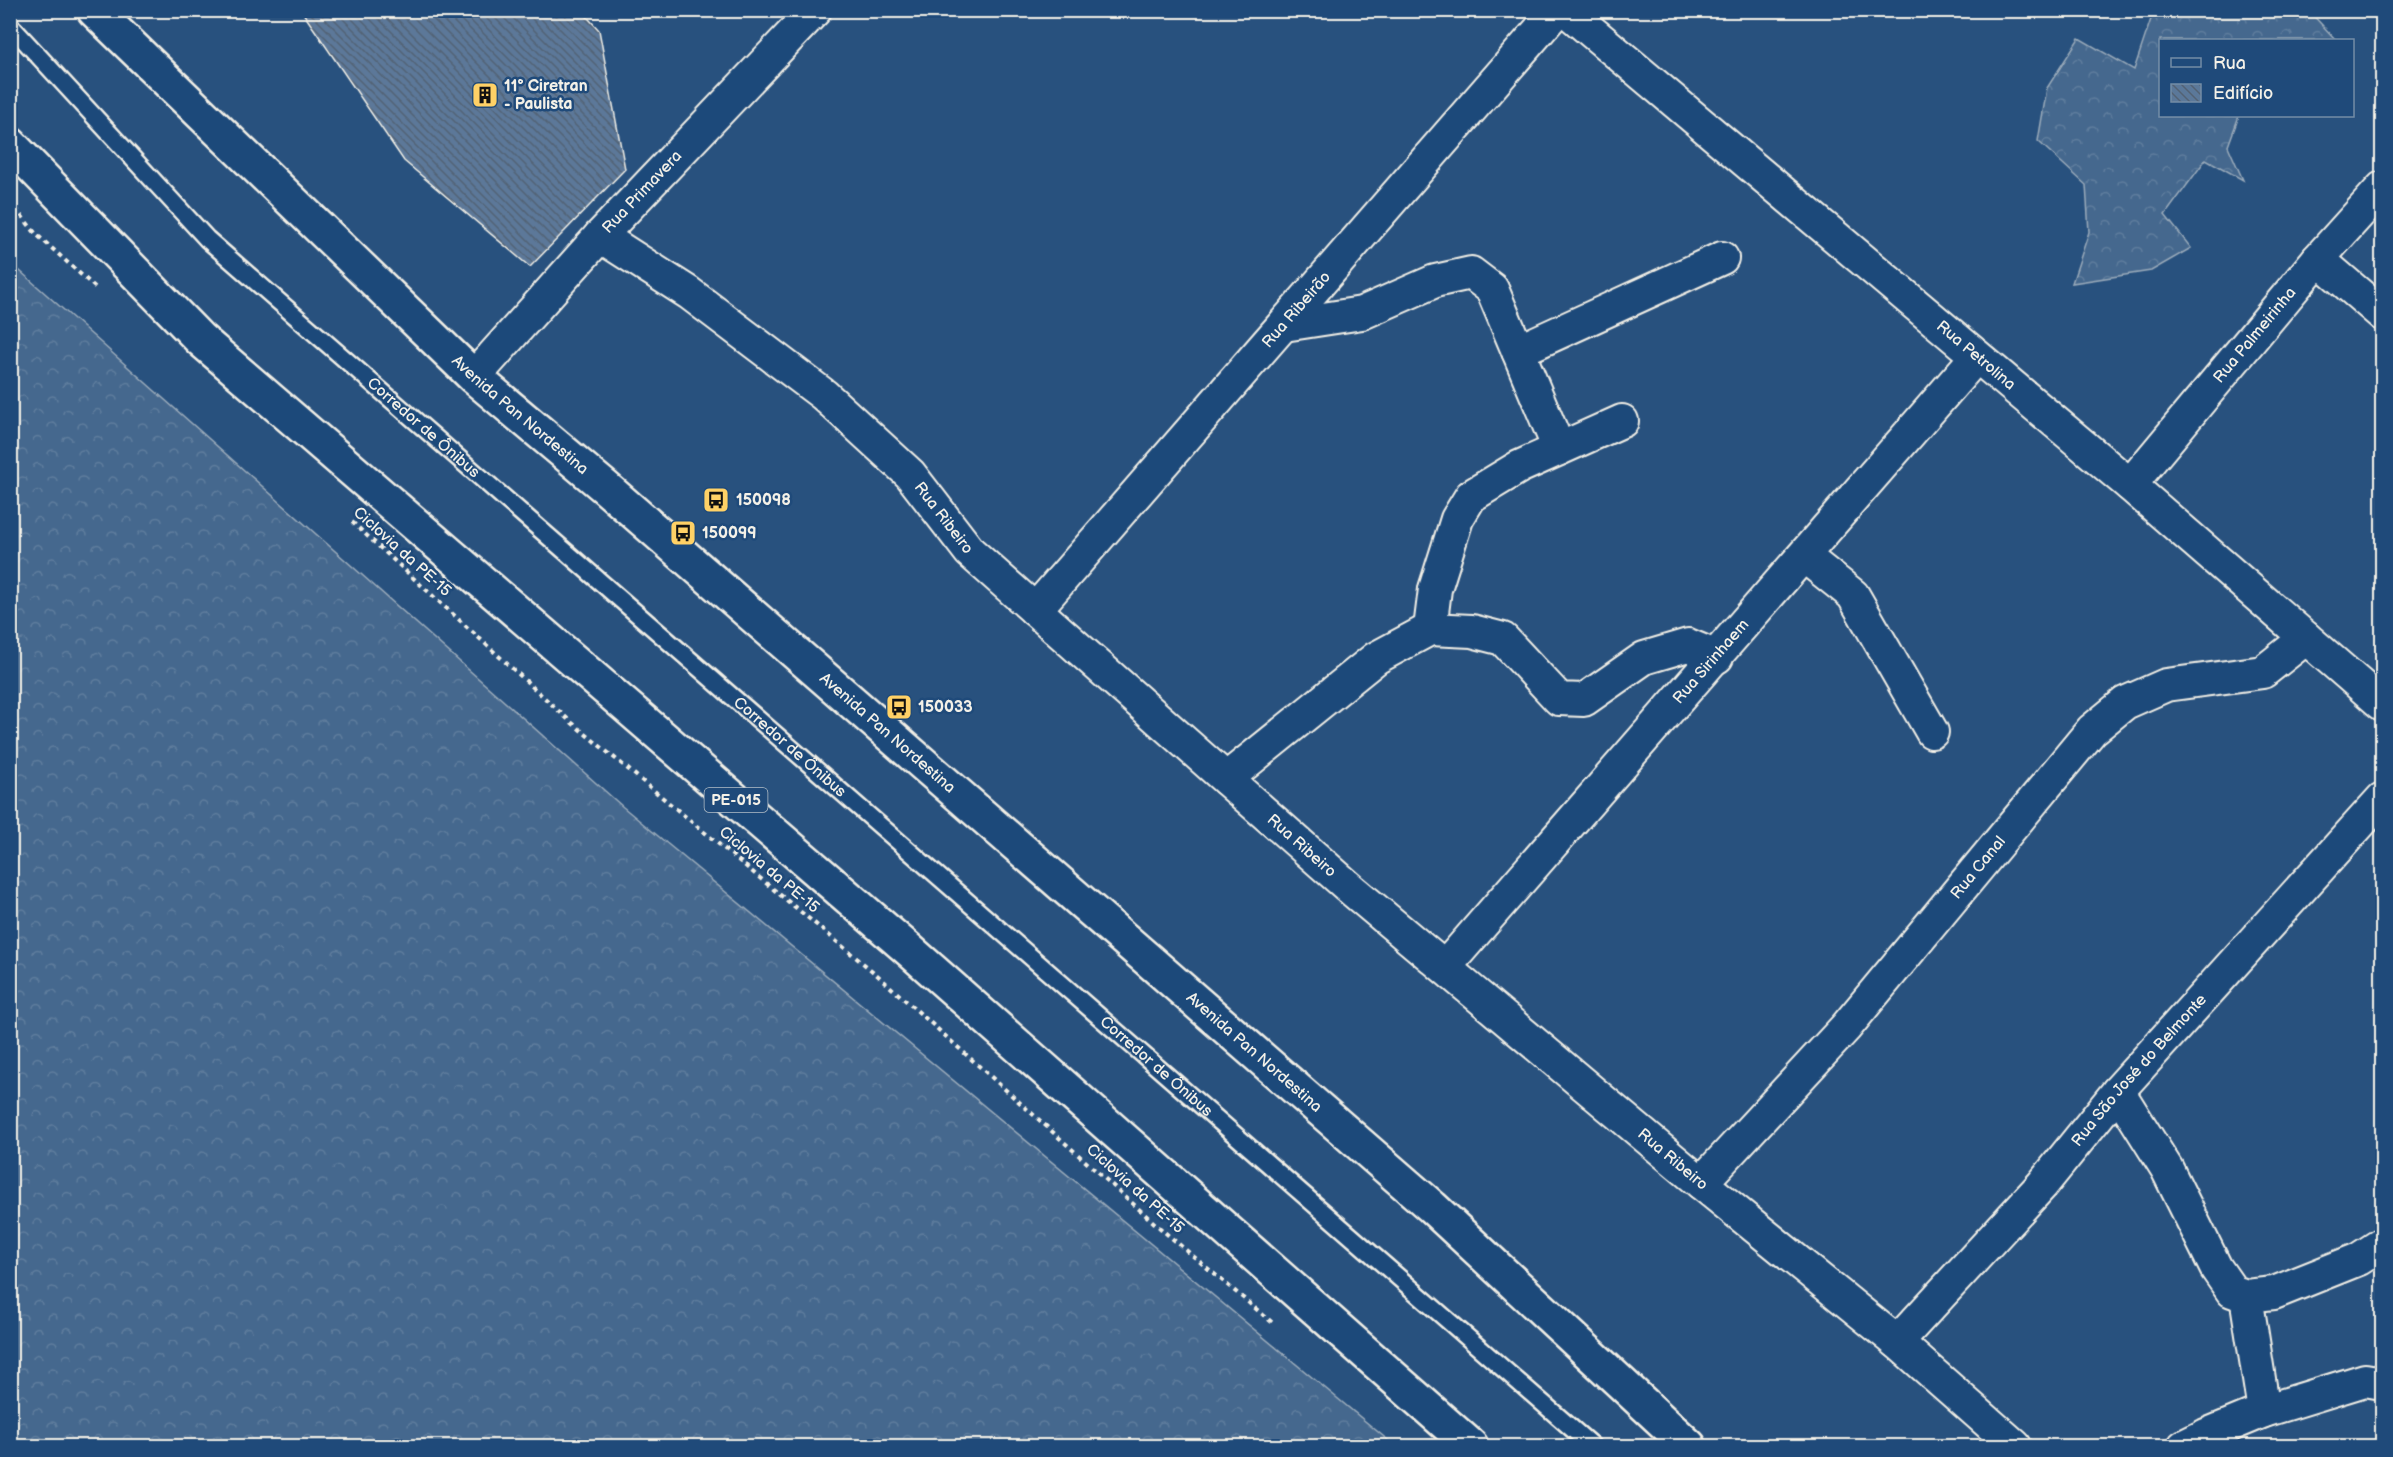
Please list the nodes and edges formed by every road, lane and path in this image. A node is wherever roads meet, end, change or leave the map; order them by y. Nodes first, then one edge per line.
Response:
1 (94, 10) edge
2 (815, 10) edge
3 (1557, 10) edge
4 (1566, 10) edge
5 (10, 25) edge
6 (10, 144) edge
7 (2382, 188) edge
8 (10, 201) edge
9 (600, 236) junction
10 (1722, 258) dead end
11 (2318, 258) junction
12 (105, 297) dead end
13 (2382, 314) edge
14 (1284, 324) junction
15 (1518, 351) junction
16 (1976, 357) junction
17 (474, 377) junction
18 (1622, 421) dead end
19 (1559, 448) junction
20 (2130, 485) junction
21 (350, 520) dead end
22 (1804, 556) junction
23 (1035, 610) junction
24 (1430, 629) junction
25 (2306, 638) junction
26 (1717, 657) junction
27 (2382, 704) edge
28 (1932, 732) dead end
29 (1226, 779) junction
30 (2382, 799) edge
31 (1445, 968) junction
32 (2118, 1091) junction
33 (1701, 1183) junction
34 (2382, 1244) edge
35 (2246, 1296) junction
36 (1275, 1325) dead end
37 (1898, 1342) junction
38 (2382, 1383) edge
39 (2264, 1411) junction
40 (1471, 1446) edge
41 (1592, 1446) edge
42 (1689, 1446) edge
43 (2015, 1446) edge
44 (2184, 1446) edge

1 - 17 highway, Avenida Pan Nordestina
2 - 9 street, Rua Primavera
3 - 14 street, Rua Ribeirão
4 - 16 street, Rua Petrolina
5 - 41 lane, Corredor de Ônibus
6 - 40 highway, PE-015
7 - 11 street, Rua Palmeirinha
8 - 12 path
9 - 17 street, Rua Primavera
9 - 23 street, Rua Ribeiro
10 - 15 street
11 - 13 street
11 - 20 street, Rua Palmeirinha
14 - 15 street
14 - 23 street, Rua Ribeirão
15 - 19 street
16 - 20 street, Rua Petrolina
16 - 22 street, Rua Sirinhaem
17 - 42 highway, Avenida Pan Nordestina
18 - 19 street
19 - 24 street
20 - 25 street, Rua Petrolina
21 - 36 path, Ciclovia da PE-15
22 - 26 street, Rua Sirinhaem
22 - 28 street
23 - 29 street, Rua Ribeiro
24 - 26 street
24 - 29 street
25 - 27 street, Rua Petrolina
25 - 33 street, Rua Canal
26 - 31 street, Rua Sirinhaem
29 - 31 street, Rua Ribeiro
30 - 32 street, Rua São José do Belmonte
31 - 33 street, Rua Ribeiro
32 - 35 street
32 - 37 street, Rua São José do Belmonte
33 - 37 street, Rua Ribeiro
34 - 35 street
35 - 39 street
37 - 43 street, Rua Ribeiro
38 - 39 street
39 - 44 street

